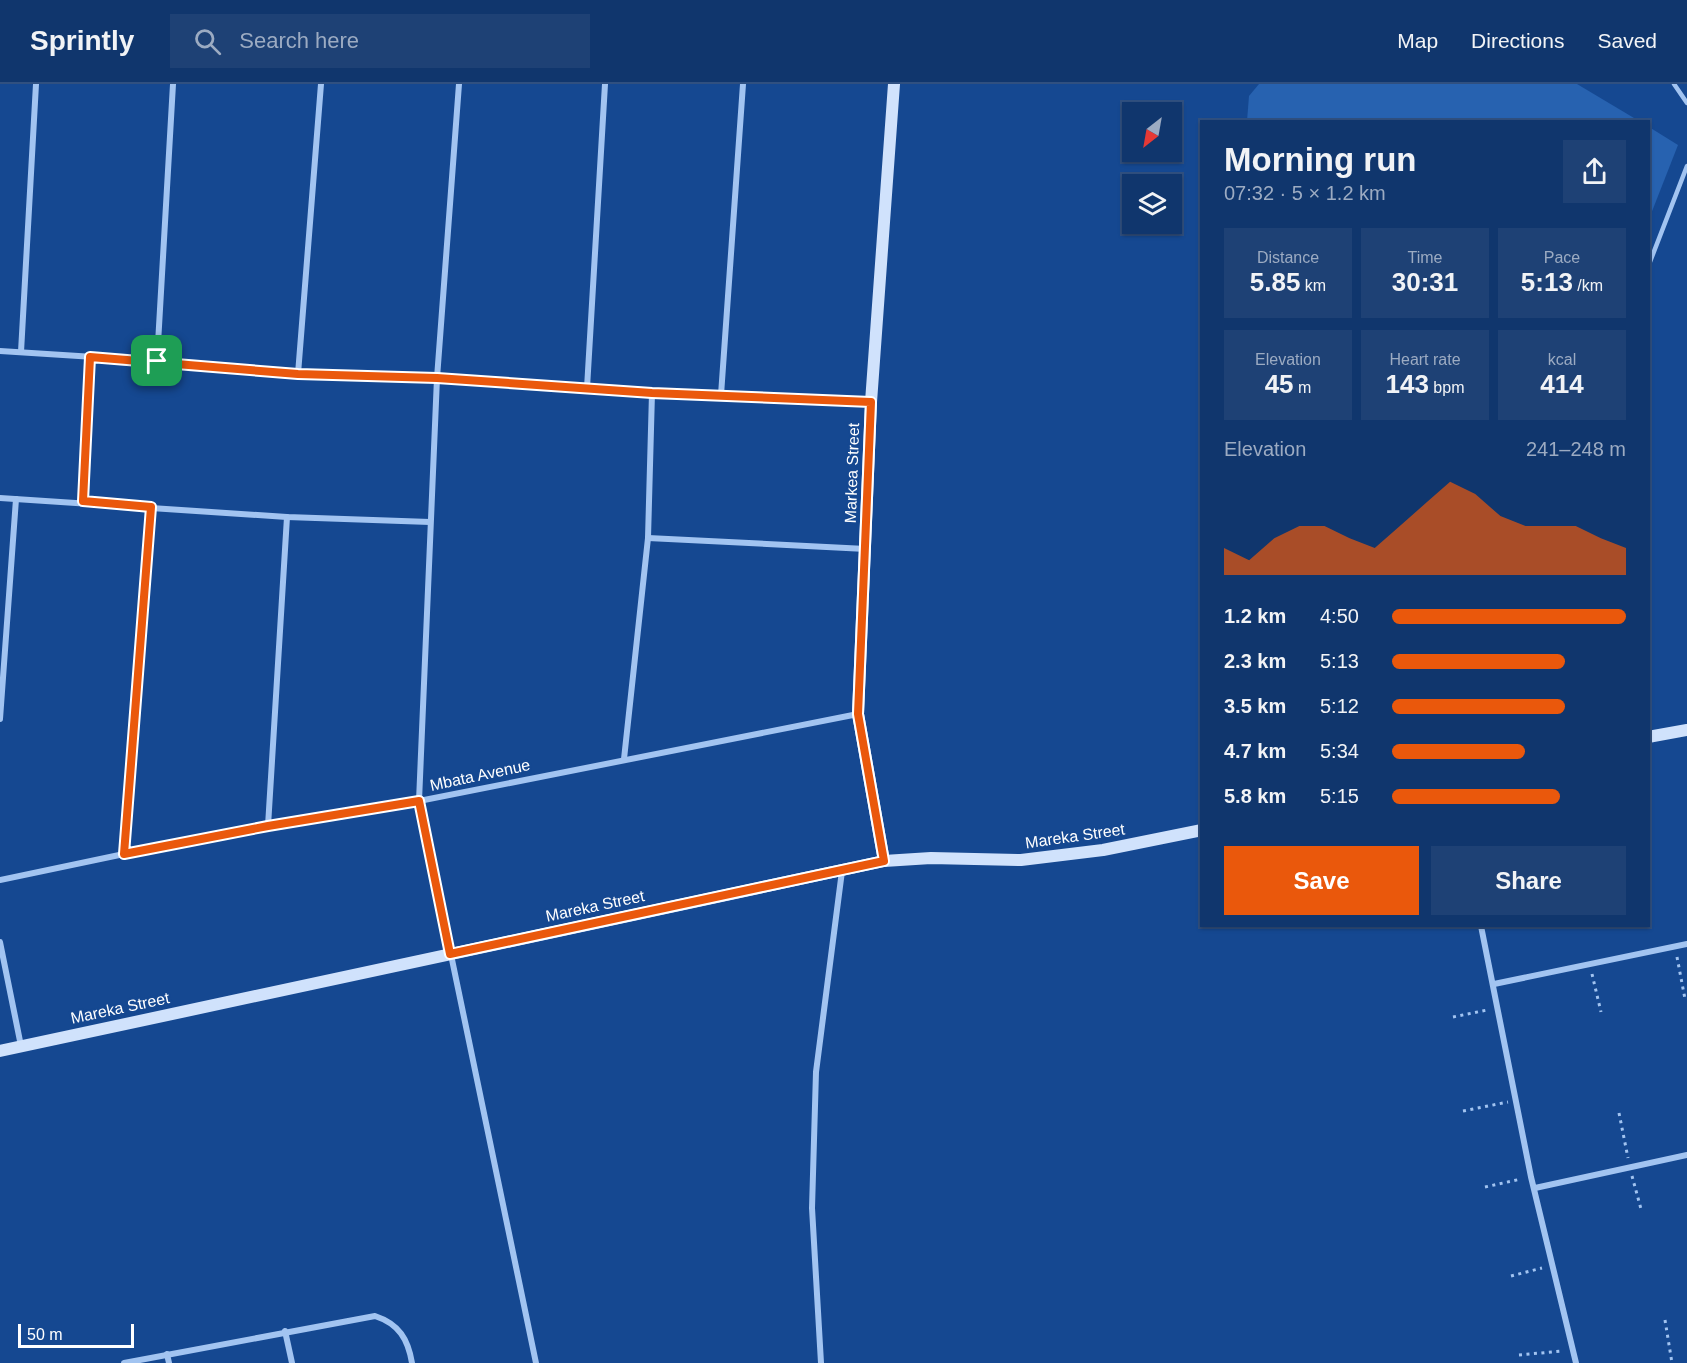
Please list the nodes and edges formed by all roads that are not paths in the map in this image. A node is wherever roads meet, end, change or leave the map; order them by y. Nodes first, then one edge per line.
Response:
1 (36, 84) edge
2 (173, 84) edge
3 (321, 84) edge
4 (459, 84) edge
5 (605, 84) edge
6 (743, 84) edge
7 (894, 84) edge
8 (1674, 84) edge
9 (1687, 103) edge
10 (1687, 166) edge
11 (1650, 262) edge
12 (0, 351) edge
13 (21, 352) junction
14 (90, 357) junction
15 (157, 361) junction
16 (298, 374) junction
17 (437, 378) junction
18 (587, 388) junction
19 (652, 393) junction
20 (721, 395) junction
21 (871, 402) junction
22 (0, 498) edge
23 (16, 499) junction
24 (83, 501) junction
25 (151, 507) junction
26 (287, 517) junction
27 (430, 522) junction
28 (648, 537) junction
29 (866, 549) junction
30 (858, 714) junction
31 (0, 719) edge
32 (1687, 730) edge
33 (1650, 736) edge
34 (624, 759) junction
35 (419, 801) junction
36 (268, 826) junction
37 (1200, 830) edge
38 (124, 854) junction
39 (884, 861) junction
40 (842, 871) junction
41 (0, 880) edge
42 (1481, 927) edge
43 (0, 942) edge
44 (1687, 944) edge
45 (450, 954) junction
46 (1494, 984) junction
47 (21, 1047) junction
48 (0, 1051) edge
49 (1687, 1155) edge
50 (1535, 1188) junction
51 (285, 1331) junction
52 (167, 1354) junction
53 (124, 1363) edge
54 (170, 1363) edge
55 (292, 1363) edge
56 (412, 1363) edge
57 (536, 1363) edge
58 (821, 1363) edge
59 (1576, 1363) edge

1 - 13 street
2 - 15 street
3 - 16 street
4 - 17 street
5 - 18 street
6 - 20 street
7 - 21 main road, Markea Street
8 - 9 lane
10 - 11 lane
12 - 13 street
13 - 14 street
14 - 15 street
14 - 24 street
15 - 16 street
16 - 17 street
17 - 18 street
17 - 27 street
18 - 19 street
19 - 20 street
19 - 28 street
20 - 21 street
21 - 29 main road, Markea Street
22 - 23 street
23 - 24 street
23 - 31 street
24 - 25 street
25 - 26 street
25 - 38 street
26 - 27 street
26 - 36 street
27 - 35 street
28 - 29 street
28 - 34 street
29 - 30 main road, Markea Street
30 - 34 street, Mbata Avenue
30 - 39 main road, Markea Street
32 - 33 main road
34 - 35 street, Mbata Avenue
35 - 36 street, Mbata Avenue
35 - 45 street
36 - 38 street, Mbata Avenue
37 - 39 main road, Mareka Street
38 - 41 street, Mbata Avenue
39 - 40 main road, Mareka Street
40 - 45 main road, Mareka Street
40 - 58 street
42 - 46 street
43 - 47 street
44 - 46 street
45 - 47 main road, Mareka Street
45 - 57 street
46 - 50 street
47 - 48 main road, Mareka Street
49 - 50 street
50 - 59 street
51 - 52 street
51 - 55 street
51 - 56 street
52 - 53 street
52 - 54 street

